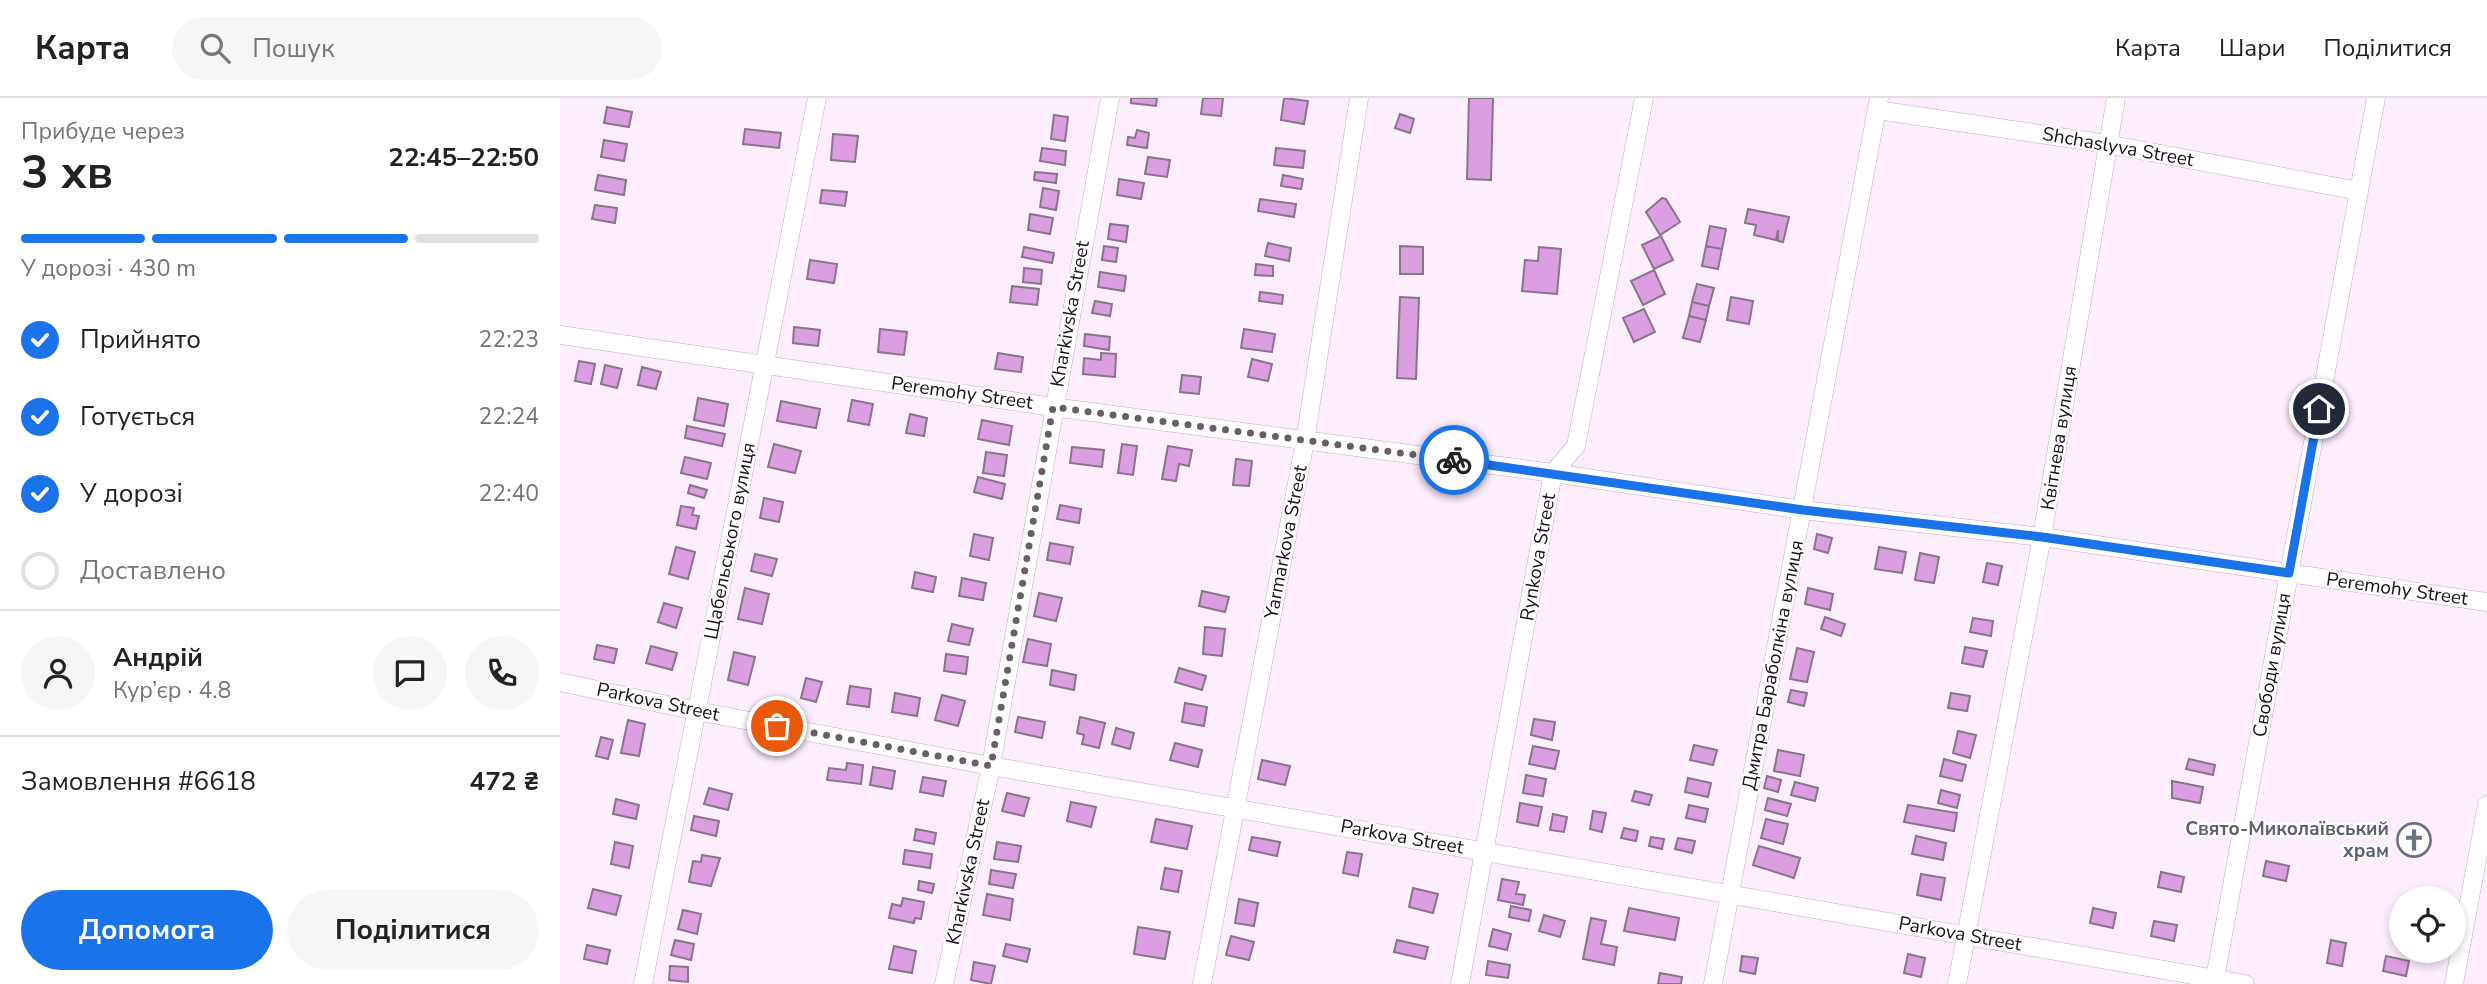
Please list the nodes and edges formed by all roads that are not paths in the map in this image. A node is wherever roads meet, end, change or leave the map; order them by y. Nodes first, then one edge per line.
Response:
1 (817, 98) edge
2 (1110, 98) edge
3 (1359, 98) edge
4 (1644, 98) edge
5 (2116, 98) edge
6 (2376, 98) edge
7 (1878, 104) edge
8 (2107, 144) junction
9 (2359, 191) junction
10 (560, 335) edge
11 (764, 364) junction
12 (1053, 407) junction
13 (1305, 440) junction
14 (1553, 473) junction
15 (1803, 510) junction
16 (2042, 537) junction
17 (2289, 573) junction
18 (2487, 601) edge
19 (560, 682) edge
20 (696, 711) junction
21 (991, 766) junction
22 (2487, 805) edge
23 (1236, 807) junction
24 (1484, 851) junction
25 (1730, 894) junction
26 (1965, 935) junction
27 (2214, 981) edge
28 (643, 984) edge
29 (944, 984) edge
30 (1202, 984) edge
31 (1460, 984) edge
32 (1713, 984) edge
33 (1957, 984) edge
34 (2245, 984) edge
35 (2454, 984) edge

1 - 11 street, Щабельського вулиця
2 - 12 street, Kharkivska Street
3 - 13 street, Yarmarkova Street
4 - 14 street, Rynkova Street
5 - 8 street, Квітнева вулиця
6 - 9 street, Свободи вулиця
7 - 8 street, Shchaslyva Street
7 - 15 street, Дмитра Бараболкіна вулиця
8 - 9 street, Shchaslyva Street
8 - 16 street, Квітнева вулиця
9 - 17 street, Свободи вулиця
10 - 11 street, Peremohy Street
11 - 12 street, Peremohy Street
11 - 20 street, Щабельського вулиця
12 - 13 street, Peremohy Street
12 - 21 street, Kharkivska Street
13 - 14 street, Peremohy Street
13 - 23 street, Yarmarkova Street
14 - 15 street, Peremohy Street
14 - 24 street, Rynkova Street
15 - 16 street, Peremohy Street
15 - 25 street, Дмитра Бараболкіна вулиця
16 - 17 street, Peremohy Street
16 - 26 street, Квітнева вулиця
17 - 18 street, Peremohy Street
17 - 27 street, Свободи вулиця
19 - 20 street, Parkova Street
20 - 21 street, Parkova Street
20 - 28 street, Щабельського вулиця
21 - 23 street, Parkova Street
21 - 29 street, Kharkivska Street
22 - 35 street
23 - 24 street, Parkova Street
23 - 30 street, Yarmarkova Street
24 - 25 street, Parkova Street
24 - 31 street, Rynkova Street
25 - 26 street, Parkova Street
25 - 32 street, Дмитра Бараболкіна вулиця
26 - 27 street, Parkova Street
26 - 33 street, Квітнева вулиця
27 - 34 street, Parkova Street

